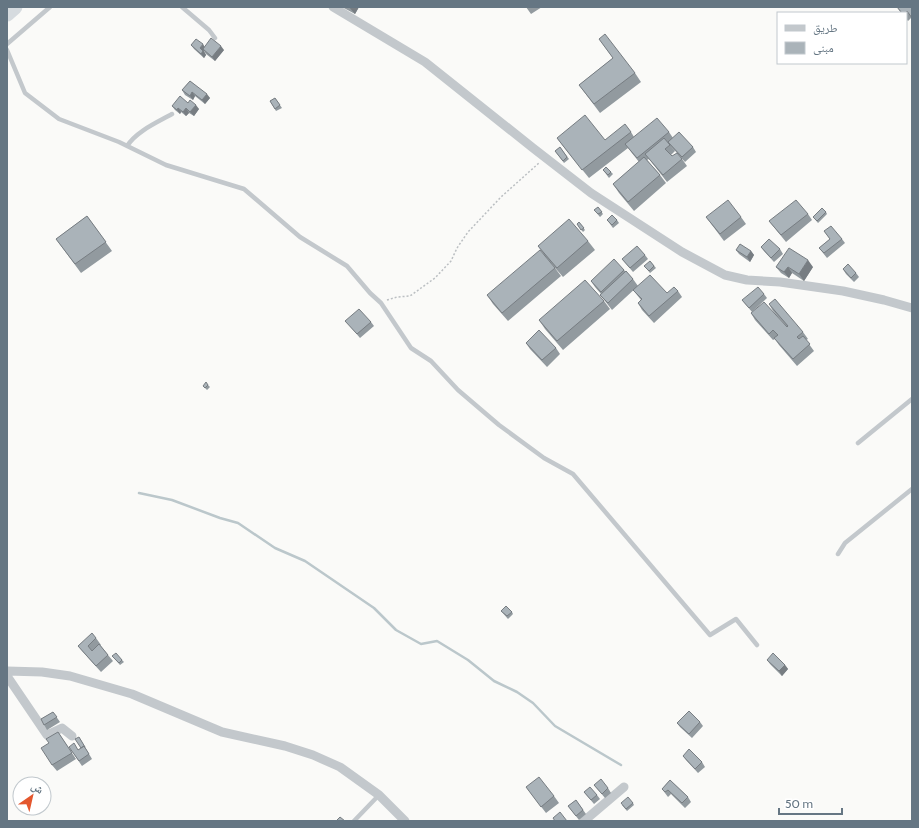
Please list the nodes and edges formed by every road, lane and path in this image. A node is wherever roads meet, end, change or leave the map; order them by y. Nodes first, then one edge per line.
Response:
1 (15, 7) edge
2 (50, 7) edge
3 (182, 7) edge
4 (333, 7) edge
5 (7, 14) edge
6 (215, 38) dead end
7 (7, 44) edge
8 (7, 50) edge
9 (172, 114) dead end
10 (127, 146) junction
11 (545, 158) junction
12 (381, 302) junction
13 (912, 308) edge
14 (912, 399) edge
15 (858, 443) dead end
16 (912, 489) edge
17 (838, 554) dead end
18 (758, 645) dead end
19 (7, 671) edge
20 (7, 676) edge
21 (72, 736) dead end
22 (624, 787) dead end
23 (379, 795) junction
24 (354, 821) edge
25 (405, 821) edge
26 (584, 821) edge

1 - 5 highway
2 - 7 lane
3 - 6 lane
4 - 11 street
8 - 10 lane
9 - 10 lane
10 - 12 lane
11 - 12 path
11 - 13 street
12 - 18 lane
14 - 15 lane
16 - 17 lane
19 - 23 street
20 - 21 street
22 - 26 street
23 - 24 lane
23 - 25 street

